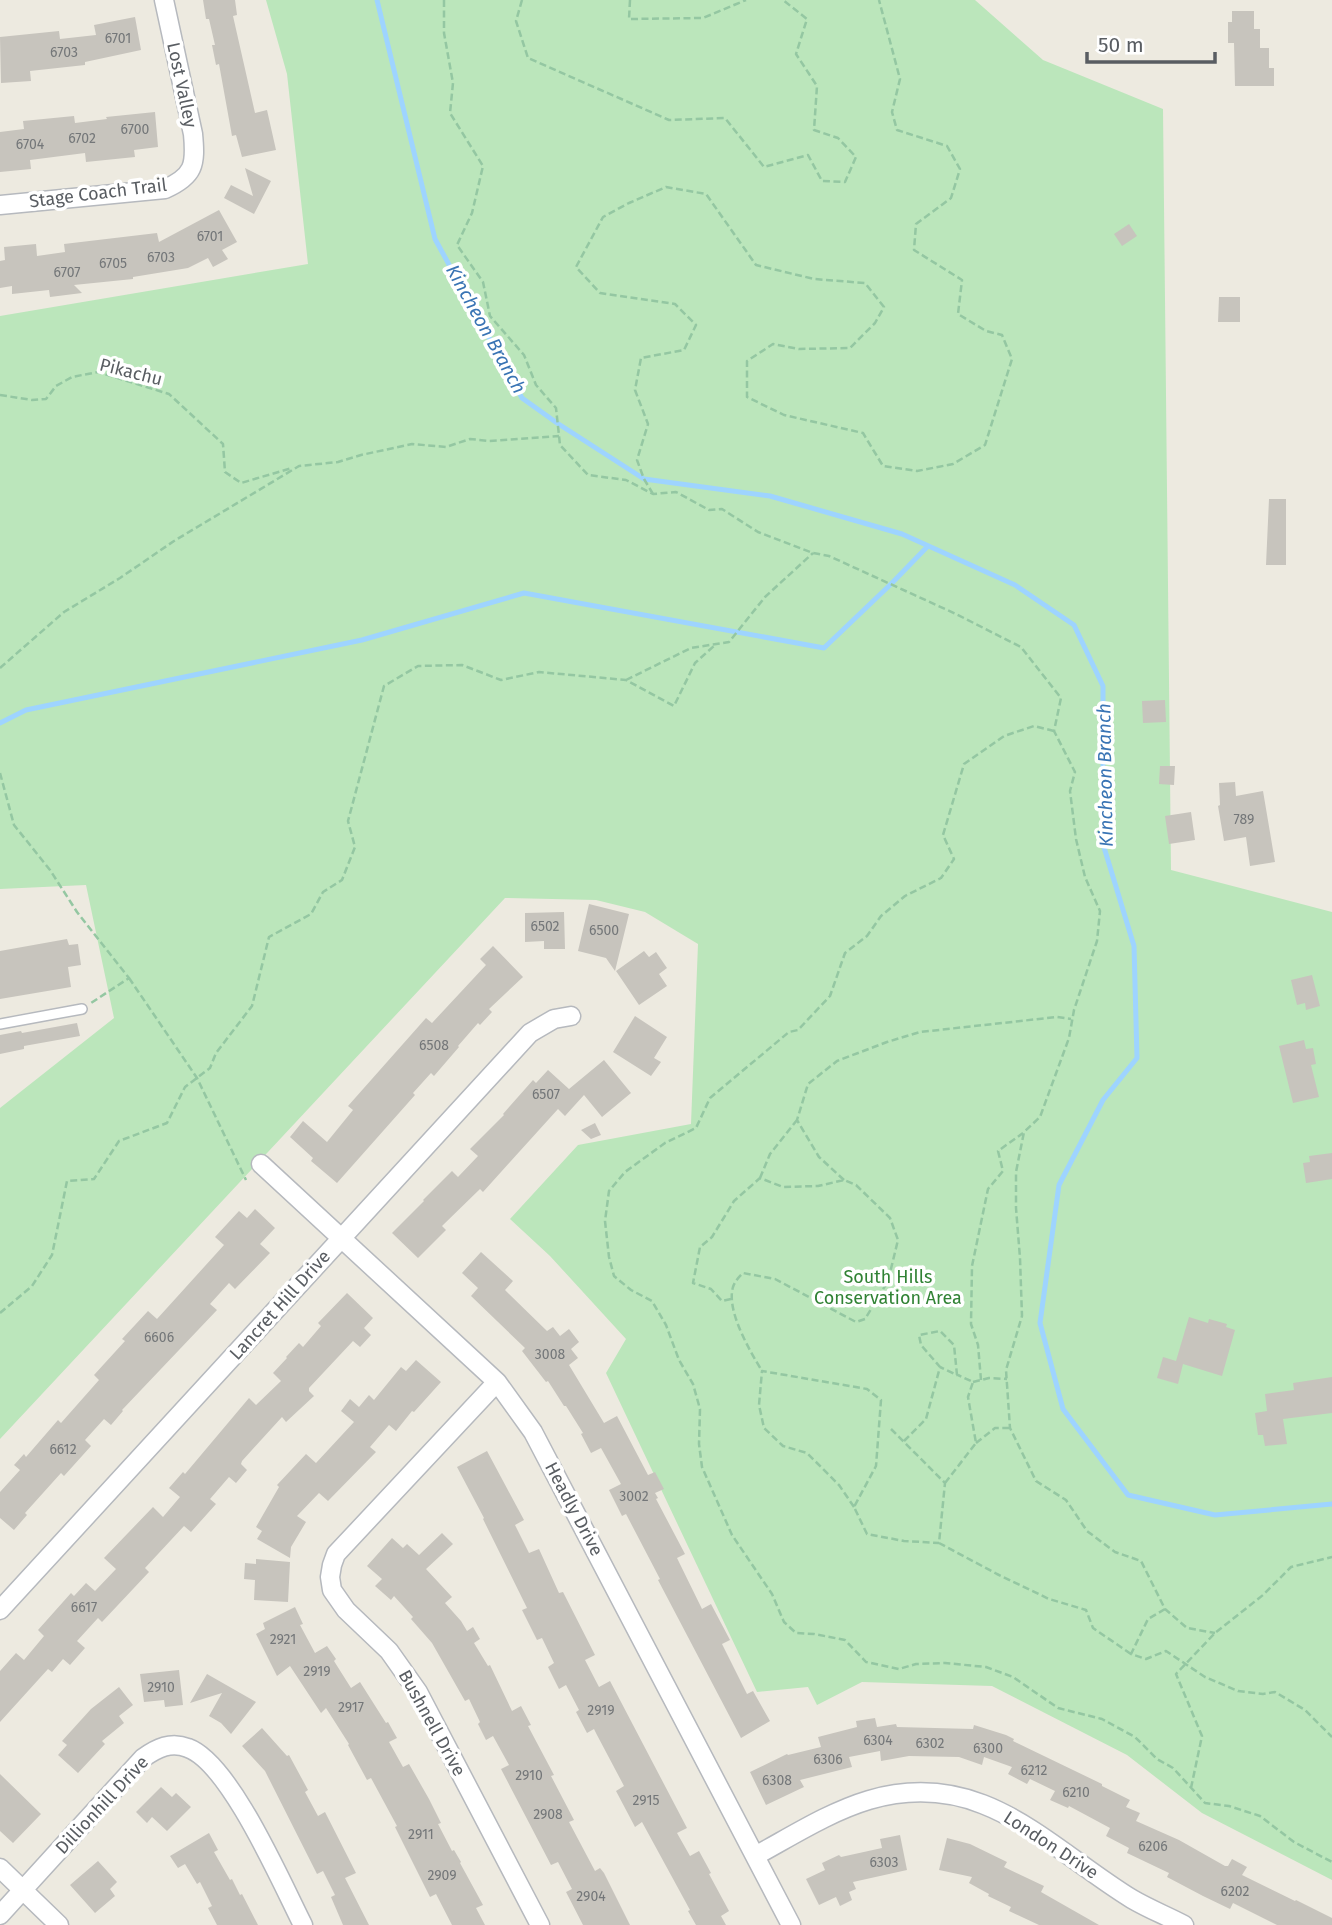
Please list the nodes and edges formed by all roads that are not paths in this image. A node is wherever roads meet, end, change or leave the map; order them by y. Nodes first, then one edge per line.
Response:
1 (164, 0) edge
2 (191, 170) joint
3 (0, 205) edge
4 (82, 1009) road end
5 (571, 1016) dead end
6 (0, 1024) edge
7 (261, 1164) dead end
8 (342, 1237) junction
9 (497, 1382) junction
10 (0, 1610) edge
11 (755, 1856) junction
12 (0, 1868) edge
13 (24, 1890) junction
14 (0, 1915) edge
15 (59, 1925) edge
16 (303, 1925) edge
17 (540, 1925) edge
18 (791, 1925) edge
19 (1184, 1925) edge

1 - 2 street, Lost Valley
2 - 3 street, Stage Coach Trail
4 - 6 lane
5 - 8 street, Lancret Hill Drive
7 - 8 street, Headly Drive
8 - 9 street, Headly Drive
8 - 10 street, Lancret Hill Drive
9 - 11 street, Headly Drive
9 - 17 street, Bushnell Drive
11 - 18 street, Headly Drive
11 - 19 street, London Drive
12 - 13 street
13 - 14 street, Dillionhill Drive
13 - 15 street
13 - 16 street, Dillionhill Drive

